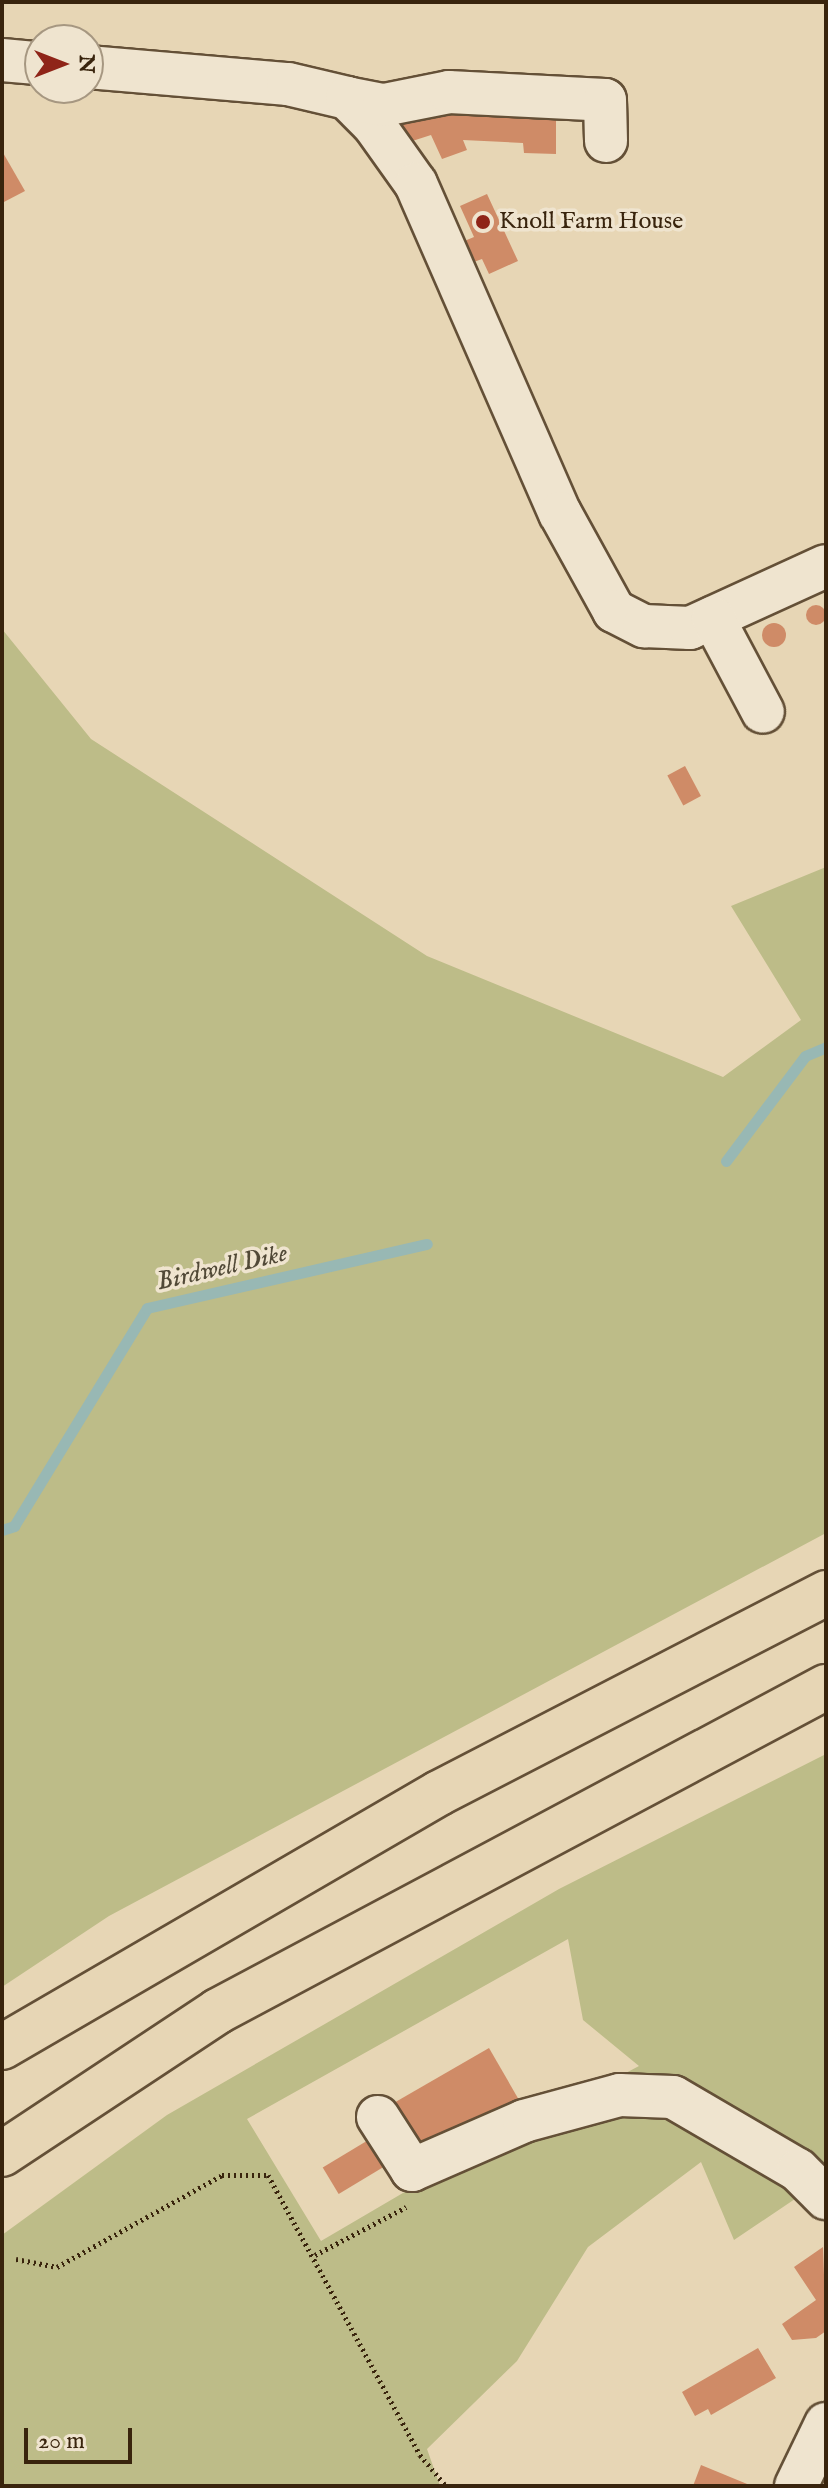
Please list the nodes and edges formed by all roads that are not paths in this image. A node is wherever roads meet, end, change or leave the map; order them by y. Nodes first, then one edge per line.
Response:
1 (2, 60) edge
2 (24, 62) edge
3 (104, 68) edge
4 (347, 98) junction
5 (606, 141) dead end
6 (826, 566) edge
7 (713, 618) junction
8 (763, 712) dead end
9 (826, 1593) edge
10 (826, 1687) edge
11 (2, 2047) edge
12 (378, 2117) dead end
13 (2, 2154) edge
14 (826, 2198) edge
15 (826, 2424) edge
16 (796, 2486) edge

1 - 2 street
3 - 4 street
4 - 5 street
4 - 7 street
6 - 7 street
7 - 8 street
9 - 11 highway
10 - 13 highway
12 - 14 street
15 - 16 street

